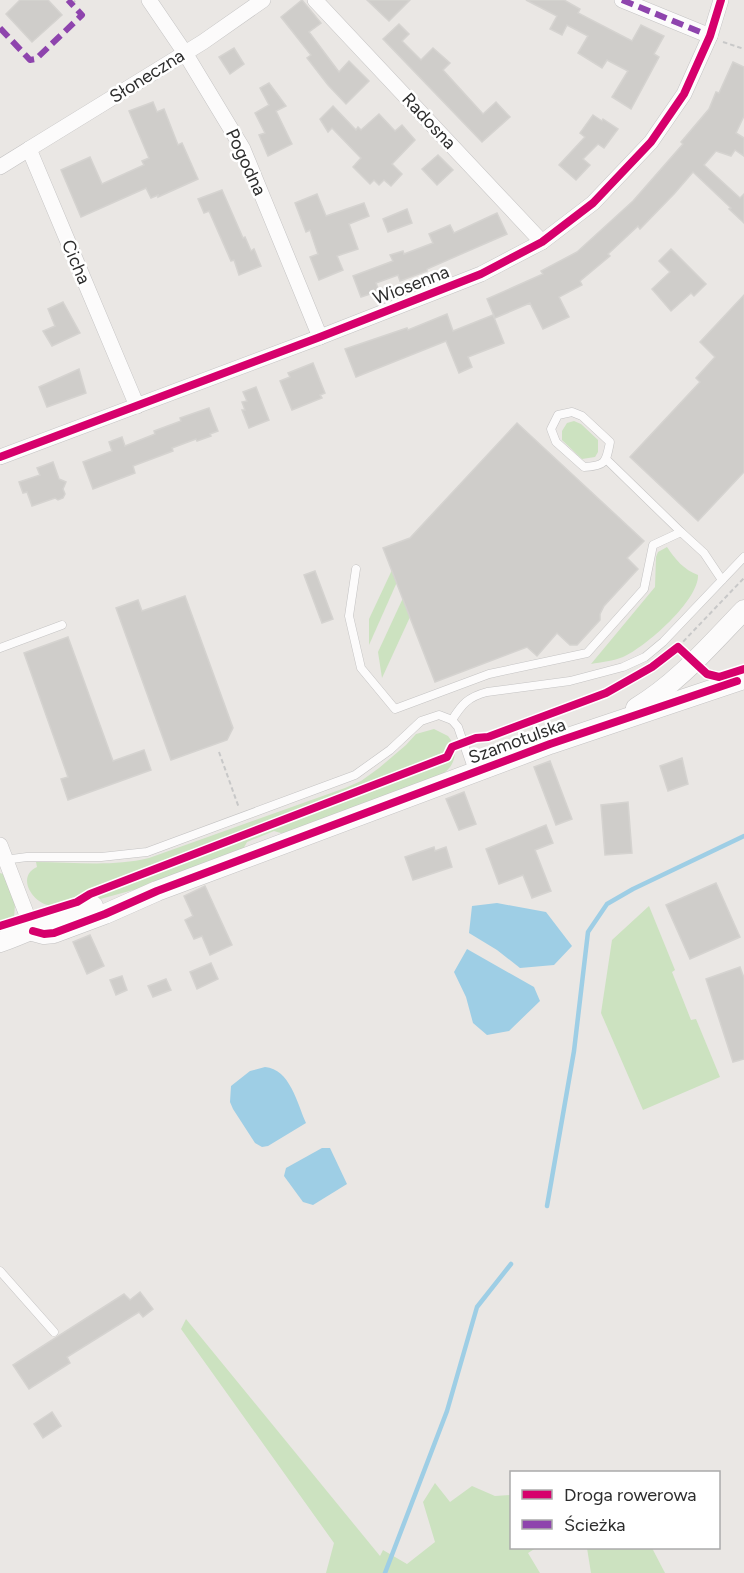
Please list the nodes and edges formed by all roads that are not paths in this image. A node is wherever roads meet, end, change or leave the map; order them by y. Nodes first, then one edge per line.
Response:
1 (148, 0) edge
2 (263, 0) edge
3 (315, 0) edge
4 (622, 0) edge
5 (721, 0) edge
6 (715, 39) junction
7 (185, 53) junction
8 (29, 149) junction
9 (0, 167) edge
10 (542, 242) junction
11 (320, 337) junction
12 (136, 406) junction
13 (0, 457) edge
14 (607, 460) junction
15 (681, 532) junction
16 (744, 557) edge
17 (356, 569) dead end
18 (722, 580) junction
19 (744, 610) edge
20 (62, 625) dead end
21 (0, 648) edge
22 (744, 679) edge
23 (452, 720) junction
24 (602, 726) junction
25 (473, 772) junction
26 (2, 855) edge
27 (33, 931) junction
28 (0, 942) edge
29 (0, 1271) edge
30 (54, 1332) dead end

1 - 7 street, Pogodna
2 - 7 street, Słoneczna
3 - 10 street, Radosna
4 - 6 street
5 - 6 street, Wiosenna
6 - 10 street, Wiosenna
7 - 8 street, Słoneczna
7 - 11 street, Pogodna
8 - 9 street
8 - 12 street, Cicha
10 - 11 street, Wiosenna
11 - 12 street, Wiosenna
12 - 13 street, Wiosenna
14 - 14 lane
14 - 15 lane
15 - 17 lane
15 - 18 lane
16 - 18 lane
18 - 23 lane
19 - 24 street
20 - 21 lane
22 - 24 street, Szamotulska
23 - 25 lane
23 - 26 lane
24 - 25 street, Szamotulska
25 - 27 street, Szamotulska
26 - 27 street
27 - 28 street, Szamotulska
29 - 30 lane

